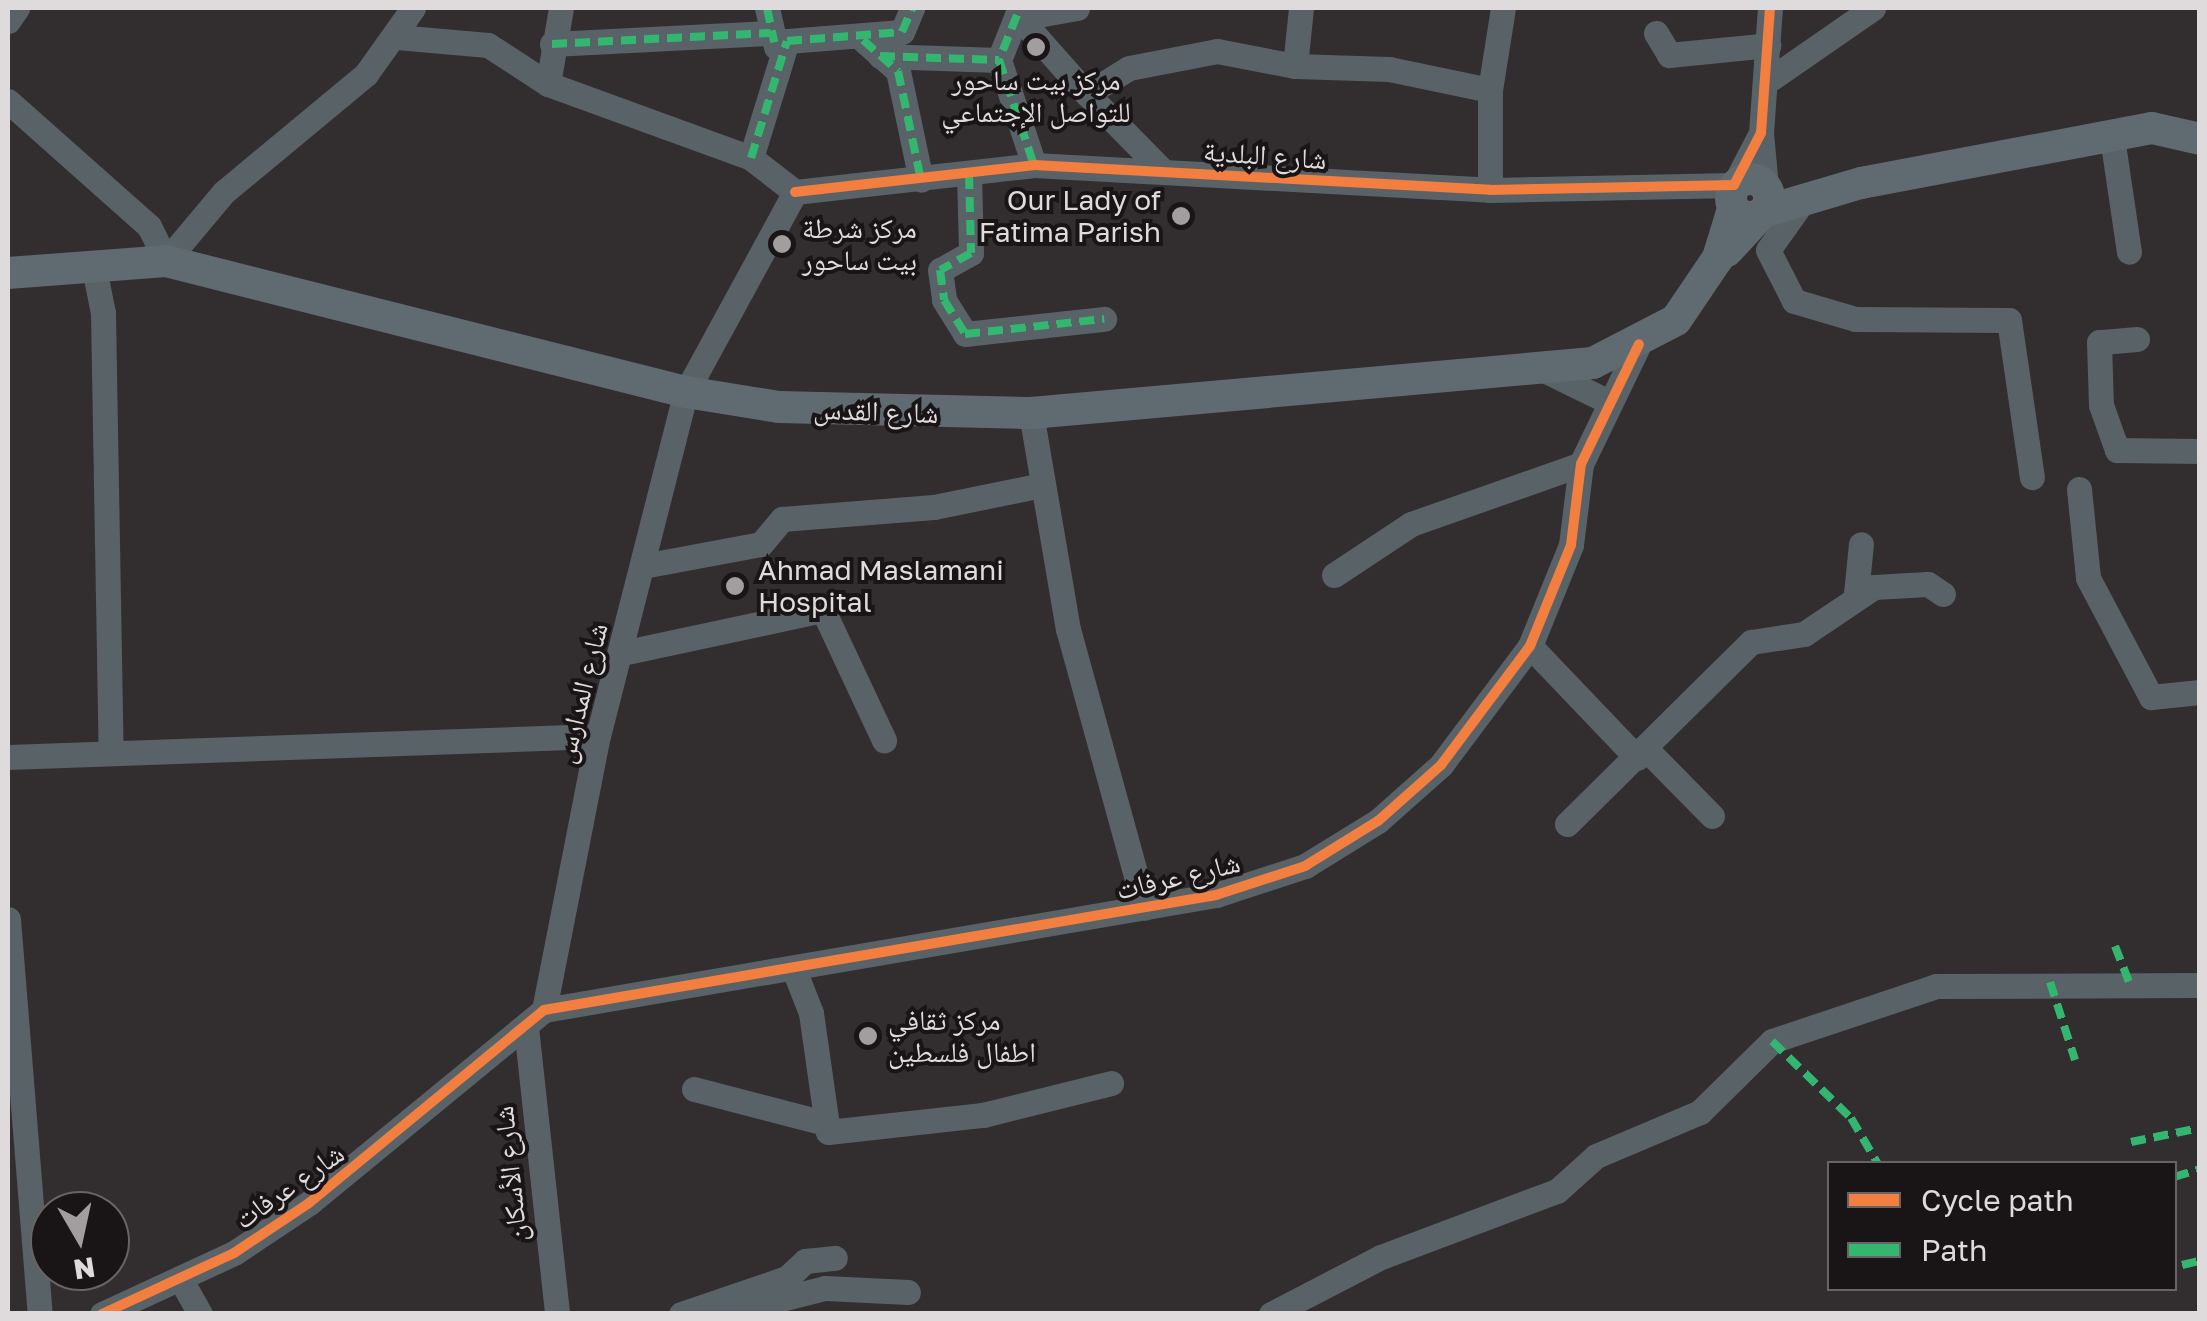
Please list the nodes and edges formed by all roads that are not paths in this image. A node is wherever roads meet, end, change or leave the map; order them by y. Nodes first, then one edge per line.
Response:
1 (17, 8) edge
2 (413, 8) edge
3 (561, 8) edge
4 (912, 8) edge
5 (1077, 8) edge
6 (1301, 8) edge
7 (1503, 8) edge
8 (1770, 8) edge
9 (1873, 8) edge
10 (1019, 16) junction
11 (8, 21) edge
12 (772, 31) edge
13 (1656, 33) dead end
14 (397, 37) junction
15 (552, 44) junction
16 (1769, 45) junction
17 (872, 48) junction
18 (999, 60) junction
19 (1295, 66) junction
20 (1772, 78) junction
21 (548, 84) junction
22 (1490, 90) junction
23 (1087, 94) junction
24 (8, 101) edge
25 (2112, 137) junction
26 (2200, 139) edge
27 (751, 158) junction
28 (1034, 165) junction
29 (1162, 170) junction
30 (969, 174) junction
31 (922, 180) junction
32 (1860, 183) junction
33 (1490, 190) junction
34 (795, 192) junction
35 (1752, 192) junction
36 (1806, 197) junction
37 (2129, 252) dead end
38 (166, 261) junction
39 (94, 262) junction
40 (8, 272) edge
41 (1104, 319) dead end
42 (2137, 338) dead end
43 (1639, 344) junction
44 (1544, 370) junction
45 (686, 392) junction
46 (1606, 401) junction
47 (1031, 414) junction
48 (2200, 451) edge
49 (1580, 464) junction
50 (2032, 477) dead end
51 (1042, 485) junction
52 (2079, 489) dead end
53 (1861, 544) dead end
54 (643, 566) junction
55 (1334, 575) dead end
56 (1856, 594) junction
57 (1943, 594) dead end
58 (1530, 646) junction
59 (622, 653) junction
60 (2200, 692) edge
61 (598, 736) junction
62 (884, 740) dead end
63 (112, 752) junction
64 (1642, 754) junction
65 (8, 756) edge
66 (1712, 816) dead end
67 (1568, 824) dead end
68 (1145, 908) junction
69 (8, 919) edge
70 (795, 972) junction
71 (2200, 985) edge
72 (535, 1018) junction
73 (1111, 1083) dead end
74 (694, 1089) dead end
75 (820, 1122) junction
76 (835, 1258) dead end
77 (180, 1278) junction
78 (908, 1292) dead end
79 (40, 1314) edge
80 (102, 1314) edge
81 (200, 1314) edge
82 (557, 1314) edge
83 (680, 1314) edge
84 (722, 1314) edge
85 (1271, 1314) edge

1 - 11 street
2 - 14 street
3 - 15 street
4 - 17 street
5 - 10 street
6 - 19 street
7 - 22 street
8 - 16 street
9 - 20 street
10 - 18 street
10 - 23 street
12 - 15 street
12 - 17 street
12 - 27 street
13 - 16 street
14 - 21 street
14 - 38 street
15 - 21 street
16 - 20 street
17 - 18 street
17 - 31 street
18 - 28 street
19 - 22 street
19 - 23 street
20 - 35 street
21 - 27 street
22 - 33 street
23 - 29 street
24 - 38 street
25 - 26 main road
25 - 32 main road
25 - 37 street
27 - 34 street
28 - 29 street, شارع البلدية
28 - 30 street, شارع البلدية
29 - 33 street, شارع البلدية
30 - 31 street, شارع البلدية
30 - 41 street
31 - 34 street, شارع البلدية
32 - 35 main road
32 - 36 main road
33 - 35 street, شارع البلدية
34 - 45 street, شارع المدارس
35 - 36 main road
35 - 43 main road, شارع القدس
36 - 50 street
38 - 39 main road, شارع القدس
38 - 45 main road, شارع القدس
39 - 40 main road, شارع القدس
39 - 63 street
42 - 48 street
43 - 44 main road, شارع القدس
43 - 46 street, شارع عرفات
44 - 46 street
44 - 47 main road, شارع القدس
45 - 47 main road, شارع القدس
45 - 54 street, شارع المدارس
46 - 49 street, شارع عرفات
47 - 51 street
49 - 55 street
49 - 58 street, شارع عرفات
51 - 54 street
51 - 68 street
52 - 60 street
53 - 56 street
54 - 59 street, شارع المدارس
56 - 57 street
56 - 64 street
58 - 64 street
58 - 68 street, شارع عرفات
59 - 61 street, شارع المدارس
59 - 62 street
61 - 63 street
61 - 72 street, شارع المدارس
63 - 65 street
64 - 66 street
64 - 67 street
68 - 70 street, شارع عرفات
69 - 79 street
70 - 72 street, شارع عرفات
70 - 75 street
71 - 85 street
72 - 77 street, شارع عرفات
72 - 82 street, شارع الأسكان
73 - 75 street
74 - 75 street
76 - 83 street
77 - 80 street, شارع عرفات
77 - 81 street
78 - 84 street

